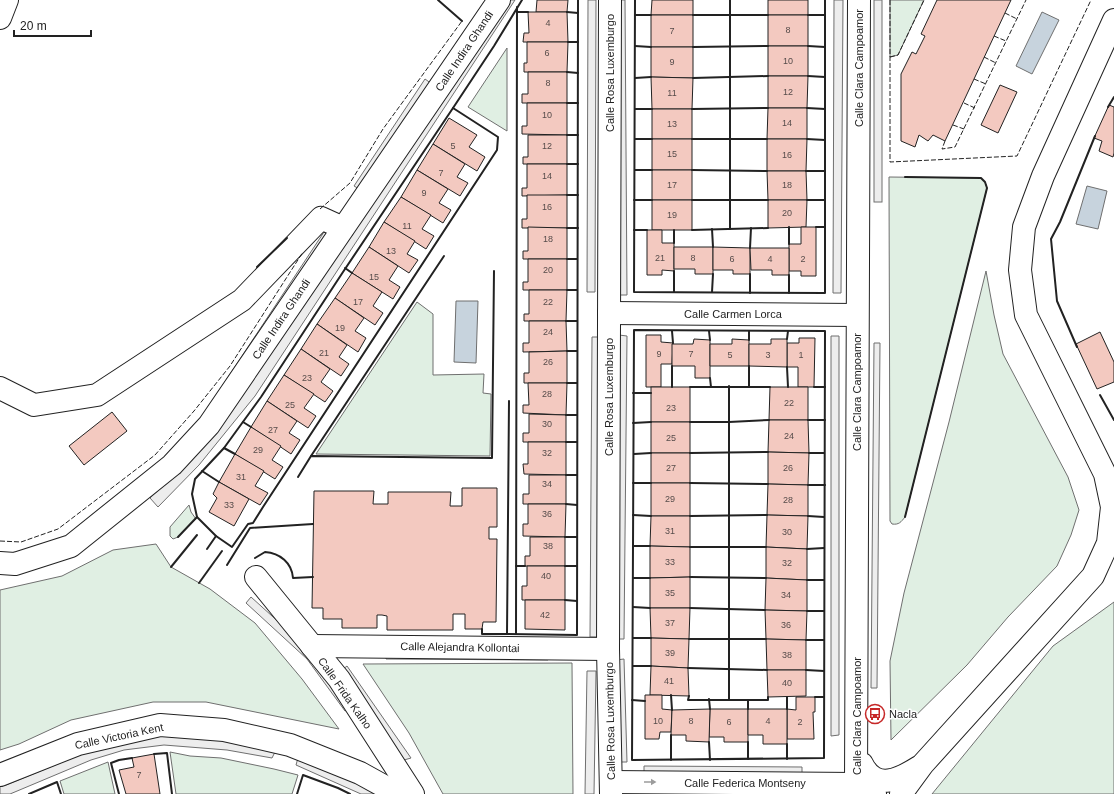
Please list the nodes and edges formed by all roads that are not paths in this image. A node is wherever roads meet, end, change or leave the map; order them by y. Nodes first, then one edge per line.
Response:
1 (7, 0) edge
2 (610, 0) edge
3 (858, 0) edge
4 (490, 3) edge
5 (0, 18) edge
6 (1114, 20) edge
7 (343, 228) junction
8 (609, 313) junction
9 (857, 315) junction
10 (0, 388) edge
11 (0, 563) edge
12 (1114, 570) edge
13 (1093, 576) junction
14 (256, 577) dead end
15 (312, 646) junction
16 (608, 649) junction
17 (857, 748) junction
18 (923, 764) junction
19 (0, 775) edge
20 (611, 788) edge
21 (849, 789) edge
22 (398, 794) edge
23 (413, 794) edge
24 (901, 794) edge

1 - 5 street
2 - 8 street, Calle Rosa Luxemburgo
3 - 9 street, Calle Clara Campoamor
4 - 7 street, Calle Indira Ghandi
6 - 13 street
7 - 10 street
7 - 11 street, Calle Indira Ghandi
8 - 9 street, Calle Carmen Lorca
8 - 16 street, Calle Rosa Luxemburgo
9 - 17 street, Calle Clara Campoamor
12 - 13 street
13 - 18 street
14 - 15 street, Calle Frida Kalho
15 - 16 street, Calle Alejandra Kollontai
15 - 23 street, Calle Frida Kalho
16 - 20 street, Calle Rosa Luxemburgo
17 - 18 street
17 - 21 street, Calle Clara Campoamor
18 - 24 street
19 - 22 street, Calle Victoria Kent
20 -> 21 street, Calle Federica Montseny

